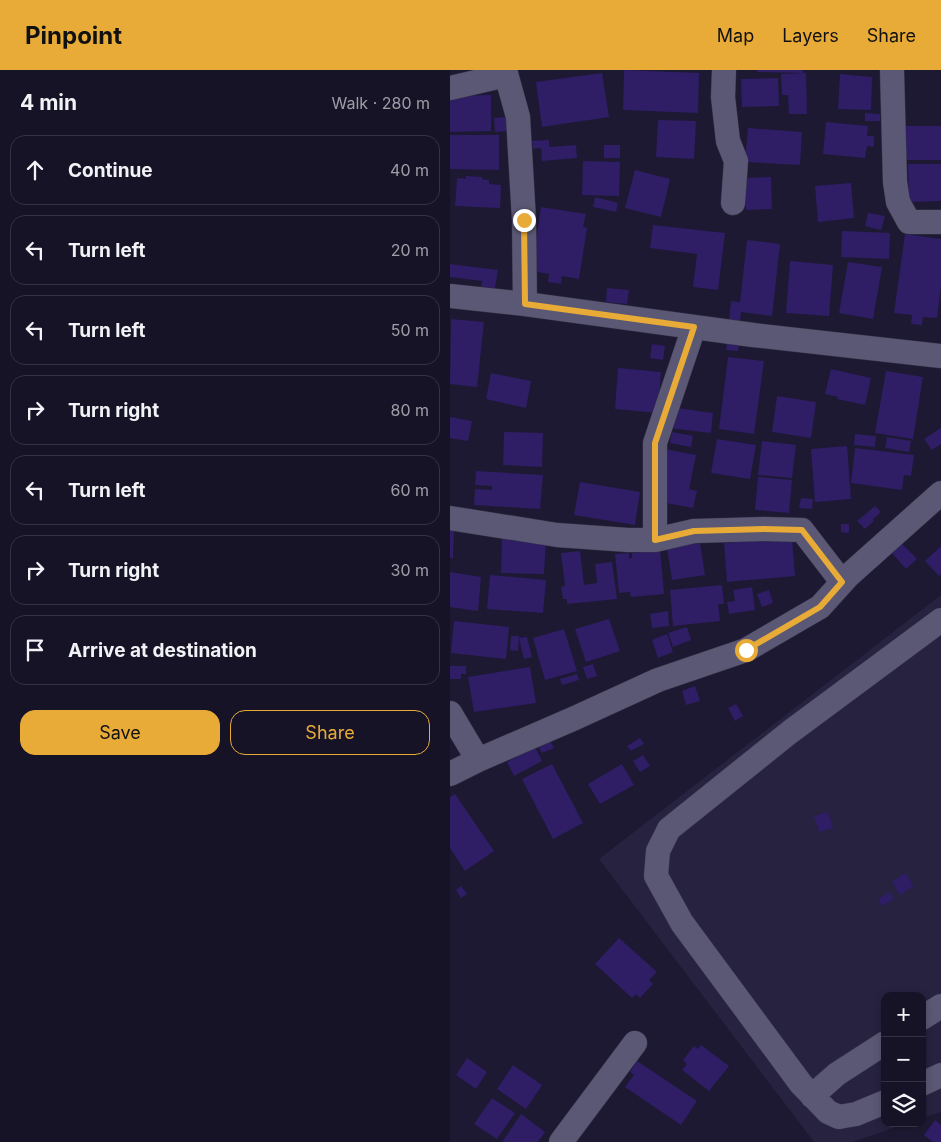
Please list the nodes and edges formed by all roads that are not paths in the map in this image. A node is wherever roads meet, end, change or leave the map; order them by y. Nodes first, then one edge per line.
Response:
1 (724, 70) edge
2 (892, 70) edge
3 (506, 72) edge
4 (450, 88) edge
5 (733, 203) dead end
6 (941, 222) edge
7 (450, 296) edge
8 (525, 304) junction
9 (694, 327) junction
10 (941, 356) edge
11 (941, 492) edge
12 (450, 518) edge
13 (655, 540) junction
14 (842, 582) junction
15 (941, 620) edge
16 (450, 713) edge
17 (478, 760) junction
18 (450, 774) edge
19 (941, 1006) edge
20 (926, 1015) edge
21 (635, 1043) dead end
22 (881, 1046) edge
23 (941, 1075) edge
24 (926, 1082) edge
25 (812, 1096) junction
26 (881, 1104) edge
27 (561, 1142) edge

1 - 5 street
2 - 6 street
3 - 4 street
3 - 8 street
7 - 8 street
8 - 9 street
9 - 10 street
9 - 13 street
11 - 14 street
12 - 13 street
13 - 14 street
14 - 17 street
15 - 25 street
16 - 17 street
17 - 18 street
19 - 20 street
21 - 27 street
22 - 25 street
23 - 24 street
25 - 26 street

